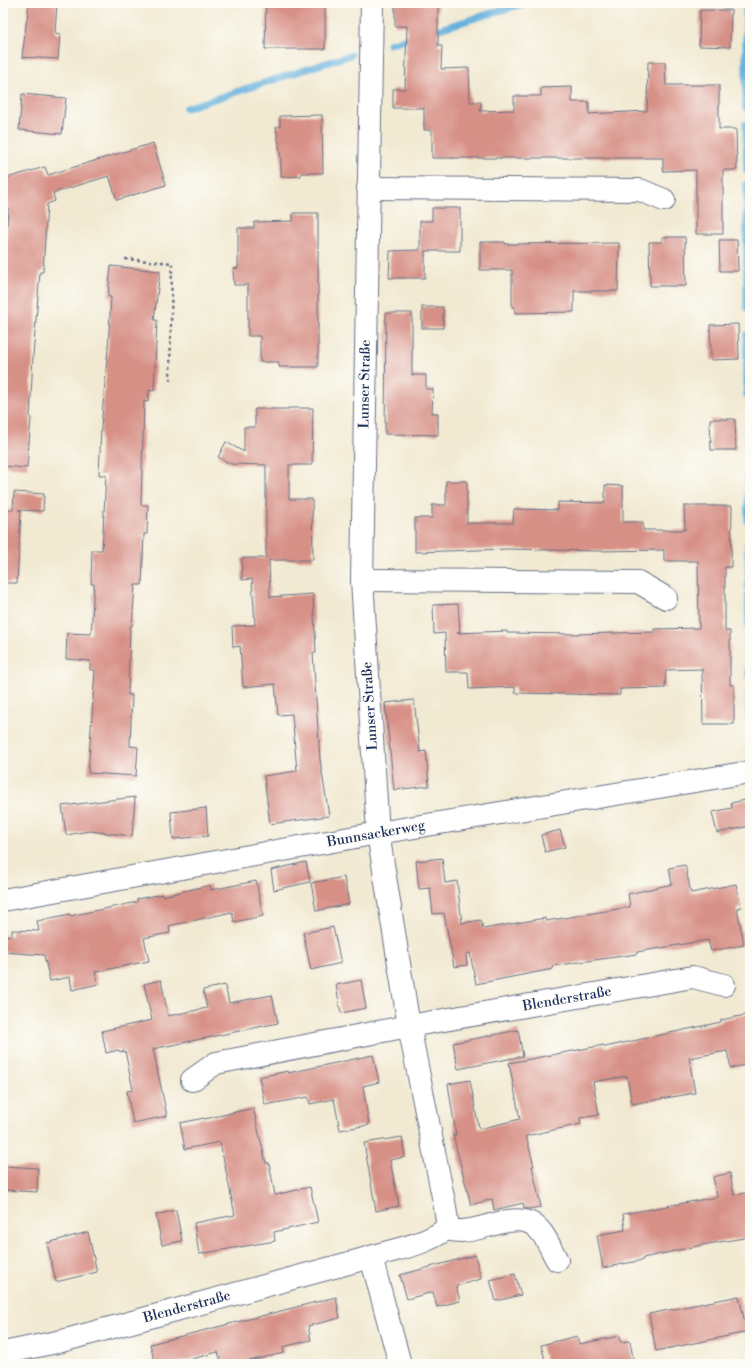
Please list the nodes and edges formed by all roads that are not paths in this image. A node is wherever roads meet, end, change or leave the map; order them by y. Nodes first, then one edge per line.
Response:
1 (372, 3) edge
2 (368, 188) junction
3 (664, 200) dead end
4 (362, 580) junction
5 (666, 598) dead end
6 (750, 772) edge
7 (378, 833) junction
8 (3, 900) edge
9 (724, 986) dead end
10 (409, 1026) junction
11 (192, 1080) dead end
12 (446, 1229) junction
13 (370, 1257) junction
14 (557, 1260) dead end
15 (3, 1353) edge
16 (400, 1364) edge

1 - 2 street, Lunser Straße
2 - 3 street
2 - 4 street, Lunser Straße
4 - 5 street
4 - 7 street, Lunser Straße
6 - 7 street, Bunnsackerweg
7 - 8 street, Bunnsackerweg
7 - 10 street
9 - 10 street, Blenderstraße
10 - 11 street, Blenderstraße
10 - 12 street
12 - 13 street, Blenderstraße
12 - 14 street
13 - 15 street, Blenderstraße
13 - 16 street

